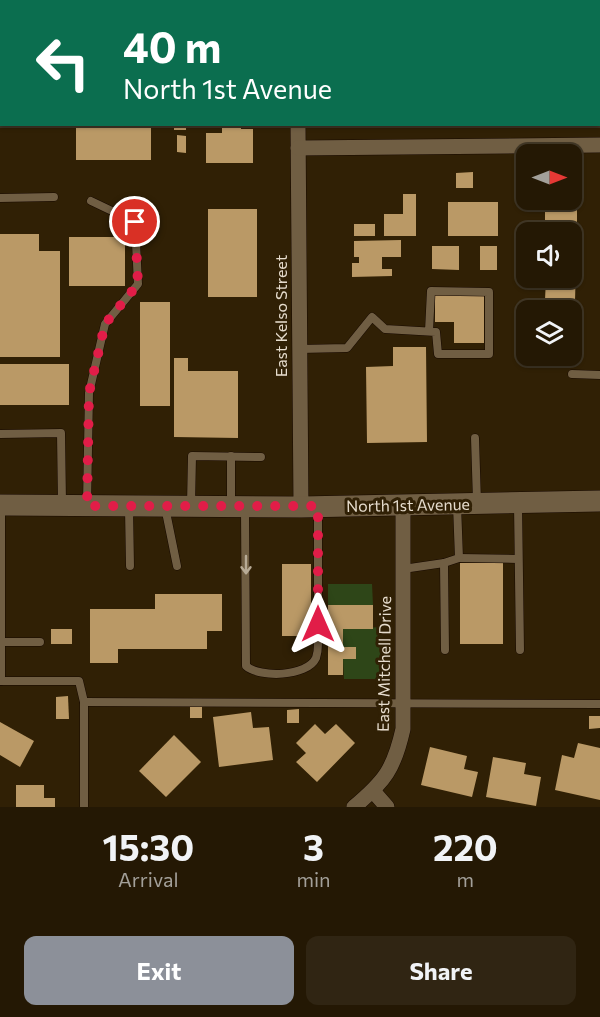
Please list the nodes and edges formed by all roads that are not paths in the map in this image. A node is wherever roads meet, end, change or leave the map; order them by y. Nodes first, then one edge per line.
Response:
1 (298, 126) edge
2 (600, 145) edge
3 (298, 148) junction
4 (54, 197) dead end
5 (0, 198) edge
6 (91, 201) dead end
7 (429, 331) junction
8 (300, 349) junction
9 (572, 374) dead end
10 (600, 375) edge
11 (0, 434) edge
12 (475, 438) dead end
13 (231, 456) junction
14 (261, 457) dead end
15 (600, 501) edge
16 (518, 502) junction
17 (467, 504) junction
18 (1, 505) edge
19 (402, 505) junction
20 (62, 506) junction
21 (87, 506) junction
22 (129, 506) junction
23 (165, 506) junction
24 (191, 506) junction
25 (238, 506) junction
26 (309, 506) junction
27 (459, 558) junction
28 (519, 559) junction
29 (1, 563) edge
30 (444, 563) junction
31 (130, 566) dead end
32 (177, 566) dead end
33 (403, 569) junction
34 (1, 642) edge
35 (40, 642) dead end
36 (445, 650) dead end
37 (520, 650) dead end
38 (1, 681) edge
39 (84, 702) junction
40 (404, 702) junction
41 (600, 704) edge
42 (373, 791) junction
43 (84, 807) edge
44 (354, 807) edge
45 (387, 807) edge

1 - 3 street, East Kelso Street
2 - 3 street
3 - 8 street, East Kelso Street
4 - 5 lane
6 - 21 lane
7 - 7 lane
7 - 8 lane
8 - 26 street, East Kelso Street
9 - 10 lane
11 - 20 lane
12 - 17 lane
13 - 14 lane
13 - 24 lane
13 - 25 lane
15 - 16 main road, North 1st Avenue
16 - 17 main road, North 1st Avenue
16 - 28 lane
17 - 19 main road, North 1st Avenue
17 - 27 lane
18 - 20 main road, North 1st Avenue
18 - 29 lane
19 - 26 main road, North 1st Avenue
19 - 33 street, East Mitchell Drive
20 - 21 main road, North 1st Avenue
21 - 22 main road, North 1st Avenue
22 - 23 main road, North 1st Avenue
22 - 31 lane
23 - 24 main road, North 1st Avenue
23 - 32 lane
24 - 25 main road, North 1st Avenue
25 - 26 main road, North 1st Avenue
25 -> 26 lane
27 - 28 lane
27 - 30 lane
28 - 37 lane
29 - 34 lane
30 - 33 lane
30 - 36 lane
33 - 40 street, East Mitchell Drive
34 - 35 lane
34 - 38 lane
38 - 39 lane
39 - 40 lane
39 - 43 lane
40 - 41 lane
40 - 42 street, East Mitchell Drive
42 - 44 street, East Mitchell Drive
42 - 45 street

